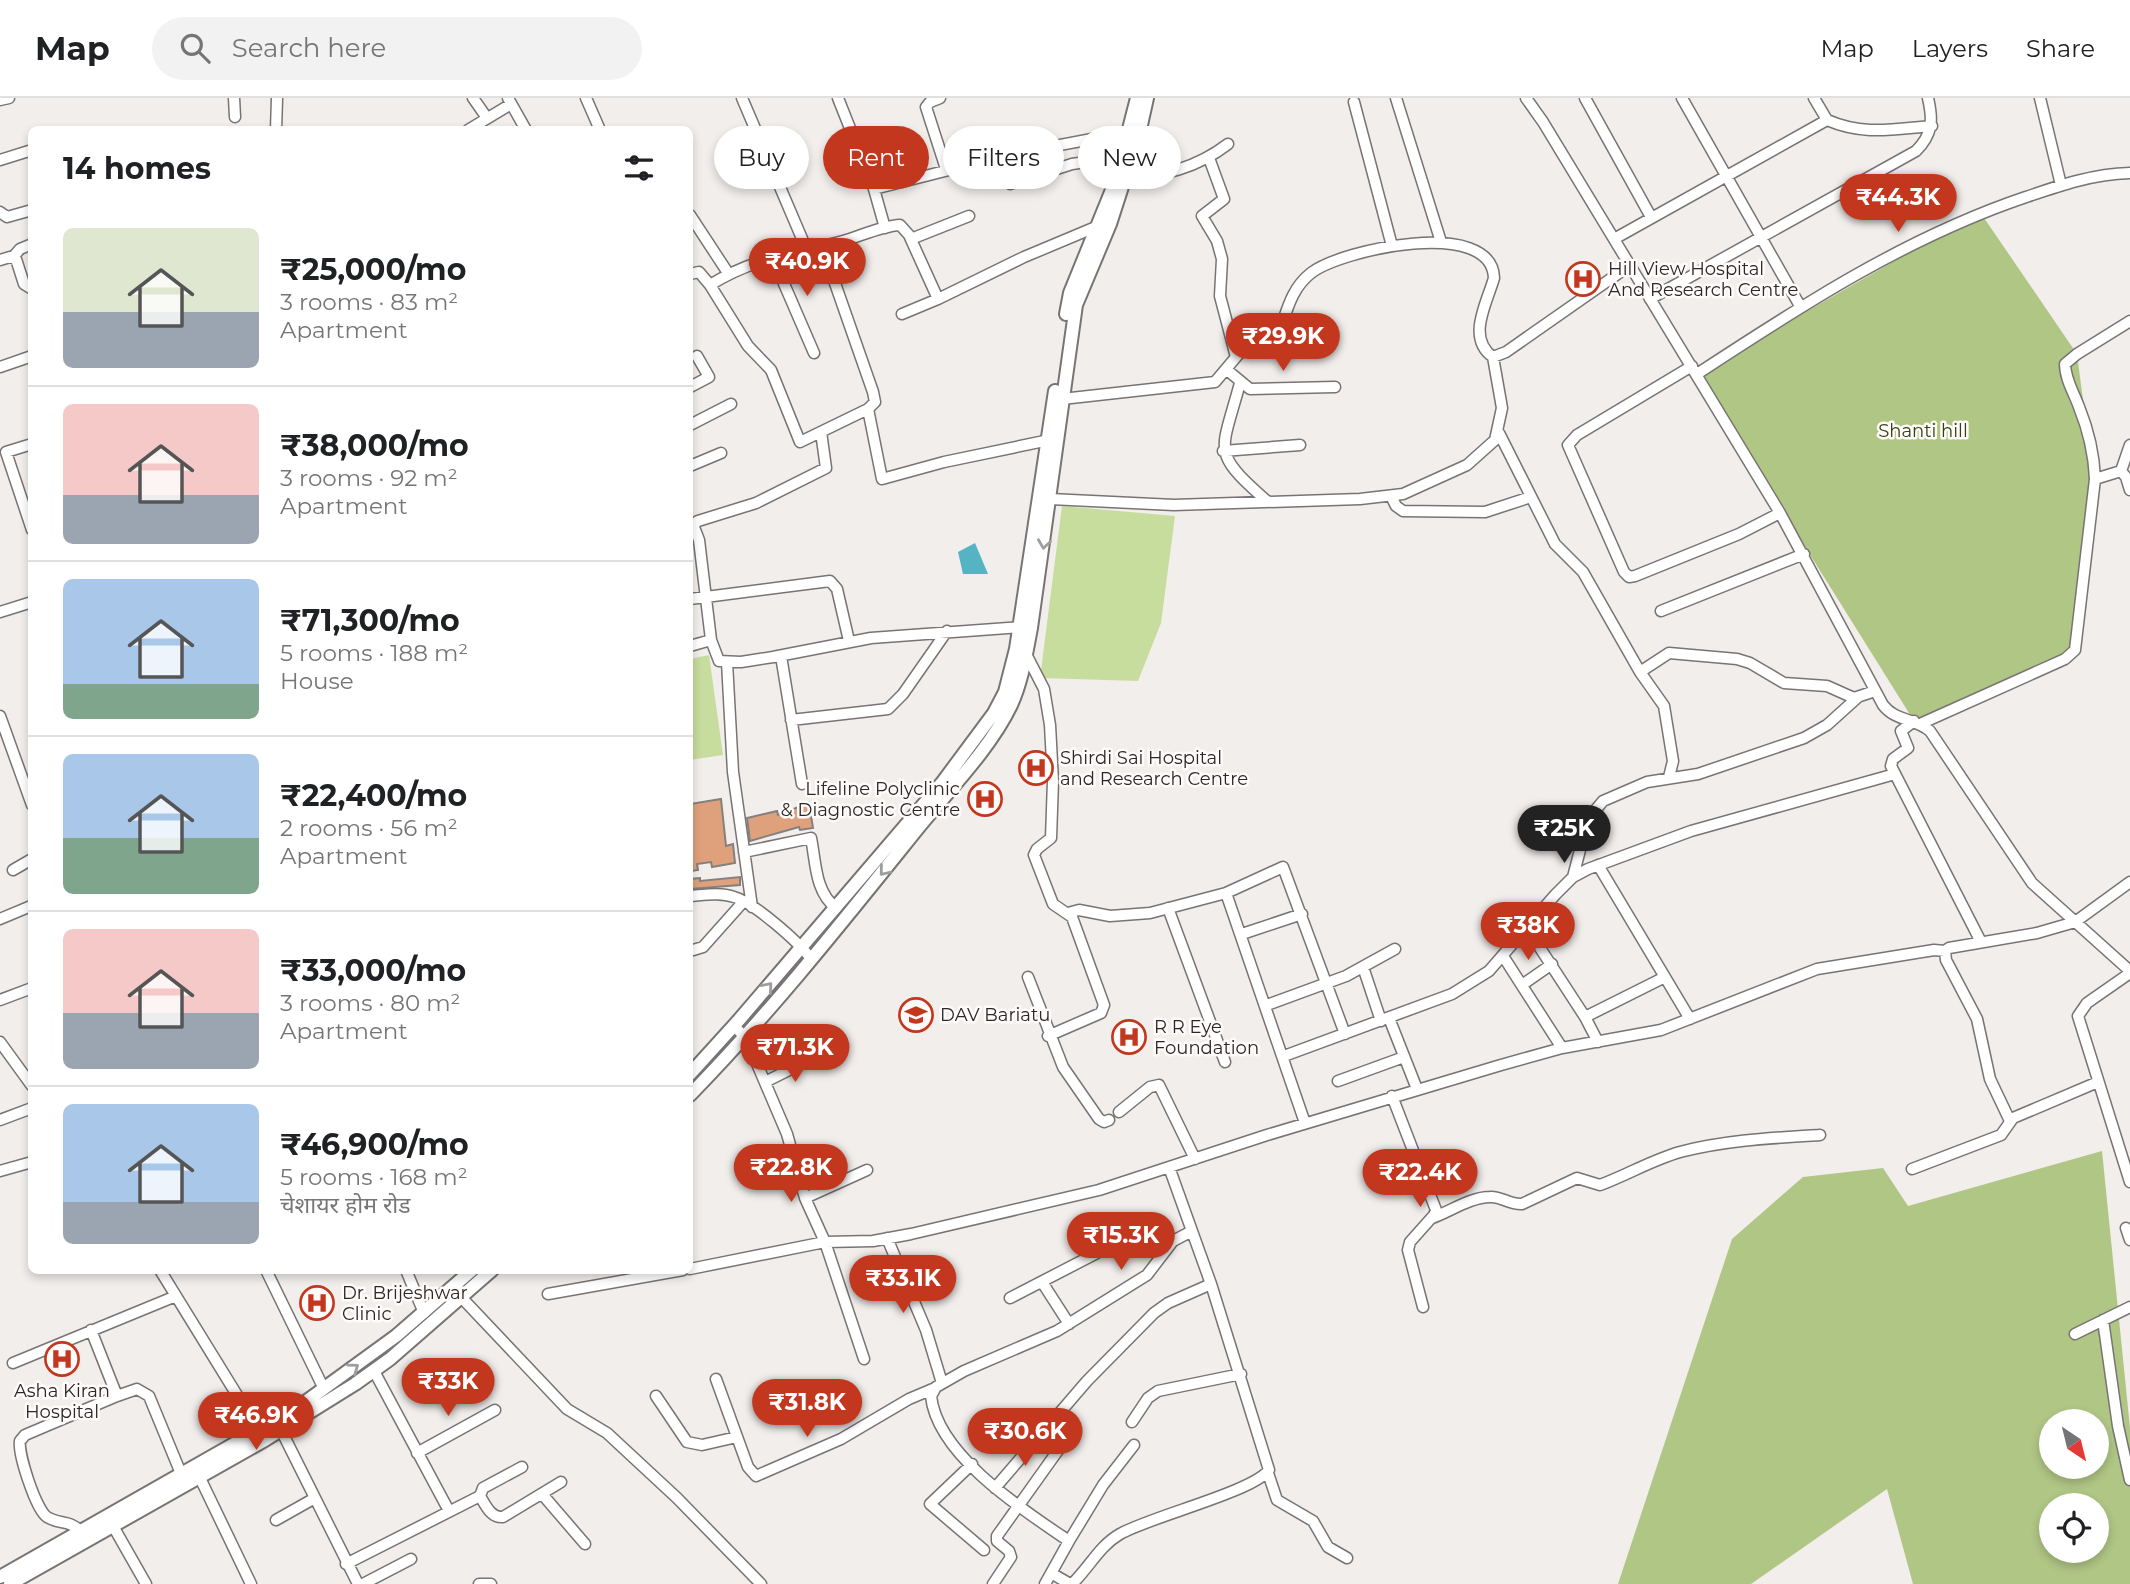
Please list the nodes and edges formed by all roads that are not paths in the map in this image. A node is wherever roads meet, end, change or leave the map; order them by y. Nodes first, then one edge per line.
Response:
1 (9, 98) edge
2 (234, 98) edge
3 (277, 98) edge
4 (473, 98) edge
5 (586, 98) edge
6 (741, 98) edge
7 (838, 98) edge
8 (940, 98) edge
9 (1137, 98) edge
10 (1147, 98) edge
11 (1396, 98) edge
12 (1585, 98) edge
13 (1682, 98) edge
14 (1814, 98) edge
15 (1928, 98) edge
16 (2040, 98) edge
17 (1528, 99) edge
18 (0, 100) edge
19 (509, 101) edge
20 (1354, 102) dead end
21 (235, 117) dead end
22 (486, 118) junction
23 (1827, 120) junction
24 (276, 126) edge
25 (474, 126) edge
26 (524, 126) edge
27 (598, 126) edge
28 (849, 126) edge
29 (1130, 126) edge
30 (1141, 126) edge
31 (1932, 126) junction
32 (1228, 144) dead end
33 (28, 151) edge
34 (1209, 158) junction
35 (0, 160) edge
36 (943, 160) edge
37 (1181, 167) edge
38 (2130, 173) edge
39 (1726, 177) junction
40 (2061, 185) junction
41 (874, 189) edge
42 (1111, 189) edge
43 (1120, 189) edge
44 (28, 211) edge
45 (0, 212) edge
46 (969, 216) dead end
47 (1651, 217) junction
48 (693, 220) edge
49 (1098, 226) junction
50 (885, 228) junction
51 (1761, 238) junction
52 (911, 239) junction
53 (1614, 239) junction
54 (1441, 242) junction
55 (28, 246) edge
56 (822, 246) junction
57 (1392, 246) junction
58 (806, 248) junction
59 (772, 256) junction
60 (13, 257) junction
61 (0, 260) edge
62 (1629, 266) junction
63 (693, 273) edge
64 (728, 273) junction
65 (710, 285) junction
66 (28, 287) edge
67 (938, 299) junction
68 (1650, 299) junction
69 (1800, 306) junction
70 (902, 314) dead end
71 (2130, 321) edge
72 (814, 353) dead end
73 (697, 356) dead end
74 (28, 357) edge
75 (1493, 357) junction
76 (1236, 358) junction
77 (0, 367) edge
78 (1227, 370) junction
79 (1694, 370) junction
80 (1240, 383) junction
81 (693, 385) edge
82 (1335, 387) dead end
83 (1062, 400) junction
84 (731, 404) dead end
85 (868, 409) junction
86 (693, 423) edge
87 (821, 432) junction
88 (1499, 433) junction
89 (1052, 440) junction
90 (28, 445) edge
91 (1300, 445) dead end
92 (2130, 445) edge
93 (1223, 451) junction
94 (3, 453) edge
95 (721, 453) dead end
96 (693, 465) edge
97 (2120, 471) junction
98 (2095, 479) junction
99 (2130, 490) edge
100 (1391, 496) junction
101 (1531, 497) junction
102 (1050, 499) junction
103 (1268, 502) junction
104 (1780, 513) junction
105 (28, 519) edge
106 (693, 524) edge
107 (693, 529) edge
108 (1804, 554) junction
109 (707, 596) junction
110 (693, 599) edge
111 (28, 603) edge
112 (1661, 611) dead end
113 (0, 612) edge
114 (1020, 627) junction
115 (947, 631) junction
116 (712, 640) junction
117 (849, 641) junction
118 (693, 645) edge
119 (1026, 654) junction
120 (781, 656) junction
121 (727, 662) junction
122 (1640, 672) junction
123 (1875, 691) junction
124 (1857, 698) junction
125 (0, 716) edge
126 (792, 720) junction
127 (1917, 722) junction
128 (1895, 774) junction
129 (1669, 777) junction
130 (802, 784) dead end
131 (28, 794) edge
132 (744, 852) junction
133 (28, 861) edge
134 (1598, 865) junction
135 (13, 870) dead end
136 (1573, 877) junction
137 (2130, 882) edge
138 (1226, 893) junction
139 (693, 896) edge
140 (845, 897) junction
141 (748, 904) junction
142 (855, 907) junction
143 (28, 908) edge
144 (835, 908) junction
145 (1168, 908) junction
146 (1068, 913) junction
147 (1302, 914) junction
148 (0, 919) edge
149 (2075, 922) junction
150 (1527, 928) junction
151 (1242, 934) junction
152 (1981, 942) junction
153 (802, 947) junction
154 (1395, 949) dead end
155 (693, 950) edge
156 (1945, 951) junction
157 (1503, 956) junction
158 (811, 958) junction
159 (1552, 964) junction
160 (1363, 967) junction
161 (2130, 972) edge
162 (1028, 977) dead end
163 (1665, 977) junction
164 (1327, 984) junction
165 (1522, 985) junction
166 (28, 990) edge
167 (0, 1000) edge
168 (1266, 1005) junction
169 (1585, 1017) junction
170 (1385, 1019) junction
171 (1690, 1019) junction
172 (734, 1026) junction
173 (1345, 1034) junction
174 (1048, 1035) junction
175 (746, 1038) junction
176 (0, 1042) edge
177 (1598, 1042) junction
178 (1562, 1048) junction
179 (1283, 1056) junction
180 (1404, 1057) junction
181 (811, 1059) dead end
182 (1225, 1062) dead end
183 (693, 1071) edge
184 (28, 1080) edge
185 (1338, 1081) dead end
186 (765, 1082) junction
187 (2098, 1082) junction
188 (1417, 1089) junction
189 (693, 1092) edge
190 (1392, 1097) junction
191 (28, 1110) edge
192 (1119, 1112) dead end
193 (0, 1120) edge
194 (1109, 1120) dead end
195 (2010, 1121) junction
196 (1305, 1123) junction
197 (1819, 1135) dead end
198 (1195, 1158) junction
199 (28, 1163) edge
200 (1169, 1167) junction
201 (1912, 1169) dead end
202 (867, 1170) dead end
203 (0, 1171) edge
204 (2130, 1182) edge
205 (805, 1198) junction
206 (1432, 1218) junction
207 (2126, 1228) dead end
208 (1192, 1231) junction
209 (887, 1238) junction
210 (2130, 1240) edge
211 (825, 1242) junction
212 (1097, 1253) dead end
213 (693, 1268) edge
214 (162, 1274) edge
215 (269, 1274) edge
216 (408, 1274) edge
217 (468, 1274) edge
218 (487, 1274) edge
219 (660, 1274) edge
220 (1042, 1282) junction
221 (1211, 1284) junction
222 (548, 1294) dead end
223 (176, 1296) junction
224 (461, 1297) junction
225 (1010, 1298) dead end
226 (1423, 1307) dead end
227 (2130, 1307) edge
228 (424, 1313) junction
229 (2102, 1320) junction
230 (1069, 1324) junction
231 (91, 1330) junction
232 (2075, 1334) dead end
233 (864, 1359) dead end
234 (13, 1363) dead end
235 (373, 1371) junction
236 (1241, 1374) junction
237 (716, 1380) dead end
238 (939, 1385) junction
239 (324, 1390) junction
240 (117, 1396) junction
241 (656, 1396) dead end
242 (495, 1410) dead end
243 (1132, 1422) dead end
244 (281, 1430) junction
245 (2125, 1432) edge
246 (262, 1435) junction
247 (737, 1437) junction
248 (1134, 1445) dead end
249 (1059, 1449) dead end
250 (416, 1453) junction
251 (972, 1464) junction
252 (522, 1466) dead end
253 (1268, 1473) junction
254 (182, 1476) junction
255 (200, 1478) junction
256 (2130, 1480) edge
257 (561, 1482) dead end
258 (995, 1488) junction
259 (542, 1494) junction
260 (480, 1496) junction
261 (315, 1498) junction
262 (1016, 1506) junction
263 (449, 1511) junction
264 (276, 1521) dead end
265 (113, 1526) junction
266 (81, 1532) junction
267 (1069, 1541) junction
268 (585, 1545) dead end
269 (984, 1550) dead end
270 (1347, 1558) dead end
271 (411, 1559) dead end
272 (346, 1564) junction
273 (1051, 1573) junction
274 (0, 1577) edge
275 (10, 1584) edge
276 (146, 1584) edge
277 (251, 1584) edge
278 (360, 1584) edge
279 (479, 1584) edge
280 (491, 1584) edge
281 (761, 1584) edge
282 (993, 1584) edge
283 (1045, 1584) edge
284 (1071, 1584) edge

1 - 18 street
2 - 21 street
3 - 24 street
4 - 22 street
5 - 27 street
6 - 58 street
7 - 28 street
8 - 36 street
9 - 29 main road
10 - 30 main road
11 - 54 street
12 - 47 street
13 - 39 street
14 - 23 street
15 - 31 street
16 - 40 street
17 - 53 street
19 - 22 street
19 - 26 street
20 - 57 street
22 - 25 street
23 - 31 street
23 - 39 street
31 - 51 street
32 - 34 street
33 - 35 street
34 - 37 street
34 - 76 street
38 - 40 street
39 - 47 street
39 - 51 street
40 - 69 street
41 - 50 street
42 - 49 main road
43 - 83 main road
44 - 45 street
46 - 52 street
47 - 53 street
48 - 64 street
49 - 67 street
49 - 89 main road
50 - 52 street
50 - 56 street
51 - 68 street
51 - 69 street
52 - 67 street
53 - 62 street
54 - 57 street
54 - 75 street
55 - 60 street
56 - 58 street
56 - 85 street
57 - 76 street
58 - 59 street
59 - 64 street
59 - 72 street
60 - 61 street
60 - 66 street
62 - 68 street
62 - 75 street
63 - 65 street
64 - 65 street
65 - 87 street
67 - 70 street
68 - 79 street
69 - 79 street
71 - 98 street
73 - 81 street
74 - 77 street
75 - 88 street
76 - 78 street
78 - 80 street
78 - 83 street
79 - 104 street
79 - 104 street
80 - 82 street
80 - 93 street
83 - 89 main road
84 - 86 street
85 - 87 street
85 - 89 street
87 - 106 street
88 - 100 street
88 - 101 street
89 - 102 main road
89 - 114 main road
90 - 94 street
91 - 93 street
92 - 97 street
93 - 103 street
94 - 105 street
95 - 96 street
97 - 98 street
97 - 99 street
98 - 127 street
100 - 101 street
100 - 103 street
101 - 122 street
102 - 103 street
102 -> 119 main road
104 - 108 street
107 - 109 street
108 - 112 street
108 - 123 street
109 - 110 street
109 - 116 street
109 - 117 street
111 - 113 street
114 - 115 street
114 - 140 main road
115 - 117 street
115 - 126 street
116 - 118 street
116 - 121 street
117 - 120 street
119 -> 142 main road
119 - 146 street
120 - 121 street
120 - 126 street
121 - 132 street
122 - 124 street
122 - 129 street
123 - 124 street
123 - 127 street
124 - 129 street
125 - 131 street
126 - 130 street
127 - 128 street
127 - 149 street
128 - 134 street
128 - 152 street
129 - 136 street
132 - 141 street
132 - 144 street
133 - 135 street
134 - 136 street
134 - 163 street
136 - 150 street
137 - 149 street
138 - 145 street
138 - 147 street
138 - 151 street
139 - 141 street
140 - 142 street
140 - 144 main road
141 - 153 street
141 - 155 street
142 - 158 main road
143 - 148 street
144 - 153 main road
145 - 146 street
145 - 182 street
146 - 174 street
147 - 151 street
147 - 164 street
149 - 152 street
149 - 161 street
150 - 157 street
150 - 159 street
151 - 168 street
152 - 156 street
153 - 158 street
172 -> 153 main road
154 - 160 street
156 - 171 street
156 - 195 street
157 - 165 street
157 - 170 street
158 - 175 main road
159 - 165 street
159 - 169 street
160 - 164 street
160 - 170 street
161 - 187 street
162 - 174 street
163 - 169 street
163 - 171 street
164 - 168 street
164 - 173 street
165 - 178 street
166 - 167 street
168 - 179 street
169 - 177 street
170 - 173 street
170 - 180 street
171 - 177 street
172 - 175 street
172 - 183 main road
173 - 179 street
174 - 194 street
175 - 186 street
175 - 189 main road
176 - 184 street
177 - 178 street
178 - 188 street
179 - 196 street
180 - 185 street
180 - 188 street
181 - 186 street
186 - 205 street
187 - 195 street
187 - 204 street
188 - 190 street
190 - 196 street
190 - 206 street
191 - 193 street
192 - 198 street
195 - 201 street
196 - 198 street
197 - 206 street
198 - 200 street
199 - 203 street
200 - 208 street
200 - 209 street
202 - 205 street
205 - 211 street
206 - 226 street
207 - 210 street
208 - 221 street
208 - 230 street
209 - 211 street
209 - 238 street
211 - 213 street
211 - 233 street
212 - 220 street
214 - 223 street
215 - 239 street
216 - 228 street
217 - 228 main road
218 - 224 main road
219 - 222 street
220 - 225 street
220 - 230 street
221 - 236 street
221 - 258 street
223 - 231 street
223 - 246 street
224 - 235 main road
224 - 281 street
227 - 229 street
239 -> 228 main road
229 - 232 street
229 - 245 street
230 - 238 street
231 - 234 street
231 - 240 street
235 - 244 main road
235 - 250 street
236 - 243 street
236 - 253 street
237 - 247 street
238 - 247 street
238 - 251 street
239 - 246 main road
240 - 254 street
240 - 266 street
241 - 247 street
242 - 250 street
244 - 246 main road
244 - 261 street
245 - 256 street
246 - 254 main road
246 - 255 main road
248 - 267 street
249 - 262 street
250 - 263 street
251 - 258 street
251 - 269 street
252 - 260 street
253 - 270 street
253 - 284 street
254 - 266 main road
255 - 265 main road
255 - 277 street
257 - 259 street
258 - 262 street
259 - 260 street
259 - 268 street
260 - 263 street
261 - 264 street
261 - 272 street
262 - 267 street
262 - 282 street
263 - 272 street
265 - 275 main road
265 - 276 street
266 - 274 main road
267 - 273 street
271 - 278 street
272 - 278 street
273 - 283 street
273 - 284 street
279 - 280 street

